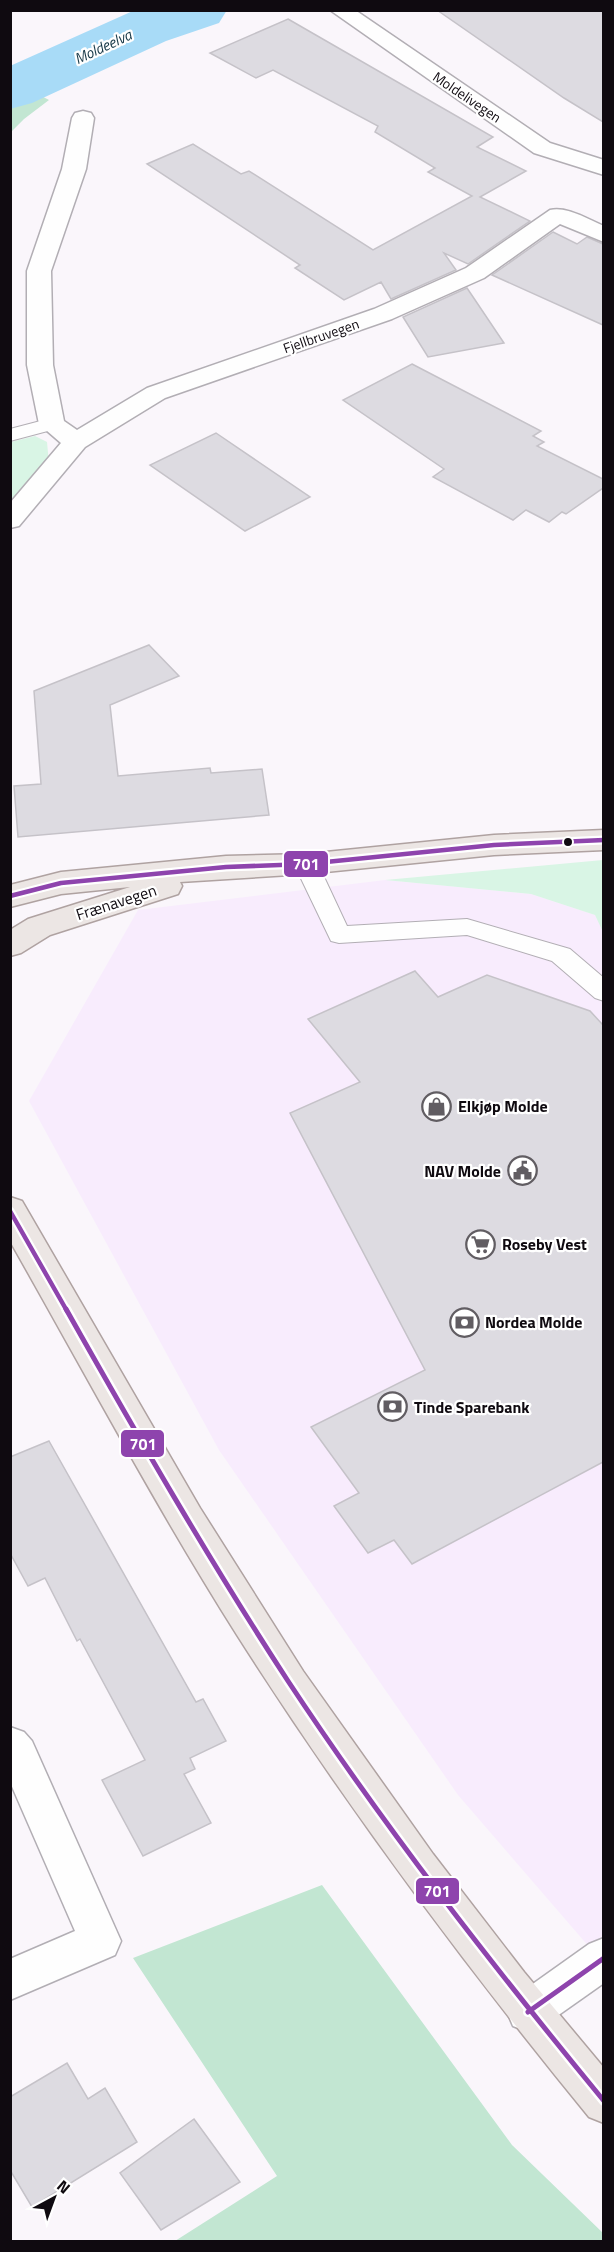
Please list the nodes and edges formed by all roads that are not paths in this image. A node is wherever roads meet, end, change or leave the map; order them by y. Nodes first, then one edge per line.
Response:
1 (340, 10) edge
2 (82, 118) dead end
3 (603, 168) edge
4 (603, 235) edge
5 (52, 424) junction
6 (10, 435) edge
7 (76, 442) junction
8 (10, 520) edge
9 (603, 840) edge
10 (306, 864) junction
11 (226, 867) junction
12 (10, 896) edge
13 (10, 945) edge
14 (603, 992) edge
15 (10, 1210) edge
16 (10, 1745) edge
17 (603, 1959) edge
18 (10, 1980) edge
19 (528, 2012) junction
20 (603, 2102) edge

1 - 3 street, Moldelivegen
2 - 5 street
4 - 7 street, Fjellbruvegen
5 - 6 lane
5 - 7 street
7 - 8 street, Fjellbruvegen
9 - 10 main road, Frænavegen
10 - 11 main road, Frænavegen
10 - 14 lane
11 - 12 main road, Frænavegen
11 - 13 main road, Frænavegen
15 - 19 main road
16 - 18 street
17 - 19 street
19 - 20 main road

